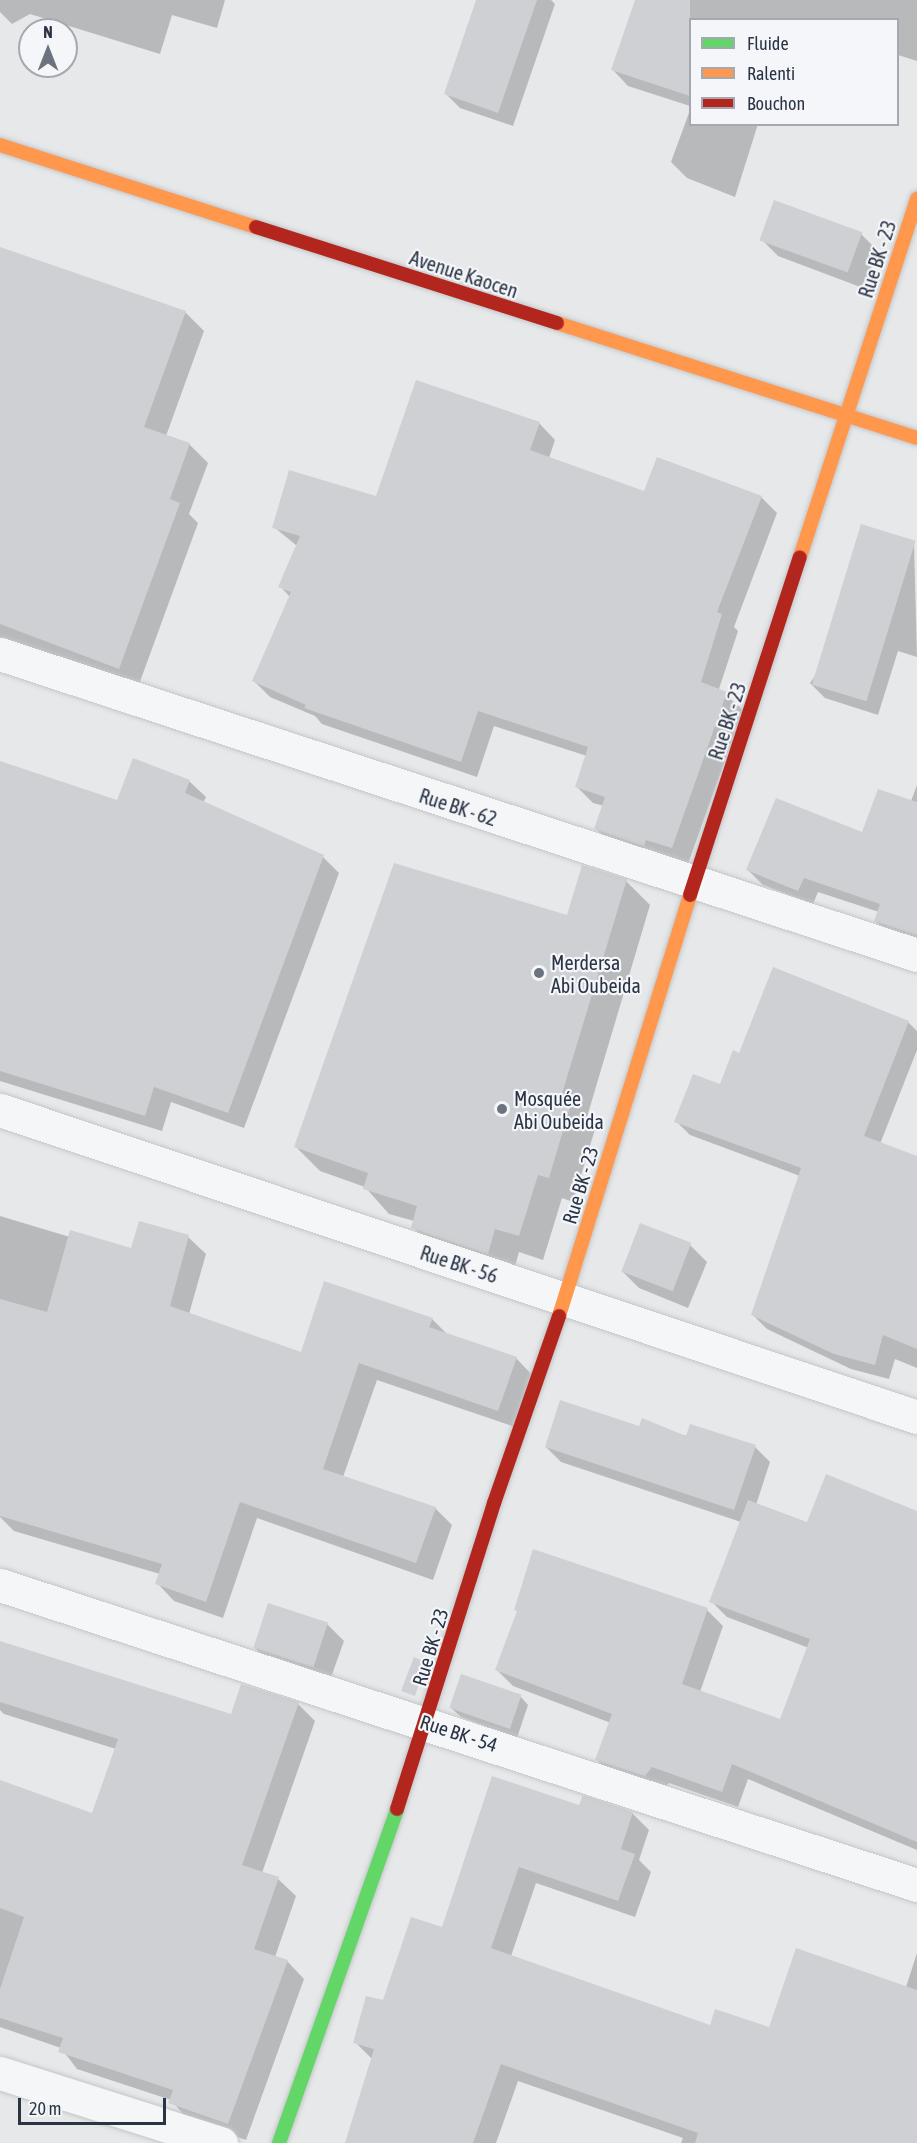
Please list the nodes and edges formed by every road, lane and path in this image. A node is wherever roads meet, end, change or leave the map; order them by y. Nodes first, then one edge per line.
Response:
1 (0, 145) edge
2 (917, 199) edge
3 (847, 417) junction
4 (917, 438) edge
5 (0, 654) edge
6 (694, 884) junction
7 (917, 955) edge
8 (0, 1110) edge
9 (565, 1299) junction
10 (917, 1417) edge
11 (0, 1585) edge
12 (427, 1723) junction
13 (917, 1884) edge
14 (0, 2073) edge
15 (221, 2143) edge
16 (279, 2143) edge

1 - 3 street, Avenue Kaocen
2 - 3 street, Rue BK - 23
3 - 4 street, Avenue Kaocen
3 - 6 street, Rue BK - 23
5 - 6 street, Rue BK - 62
6 - 7 street, Rue BK - 62
6 - 9 street, Rue BK - 23
8 - 9 street, Rue BK - 56
9 - 10 street, Rue BK - 56
9 - 12 street, Rue BK - 23
11 - 12 street, Rue BK - 54
12 - 13 street, Rue BK - 54
12 - 16 street, Rue BK - 23
14 - 15 street

